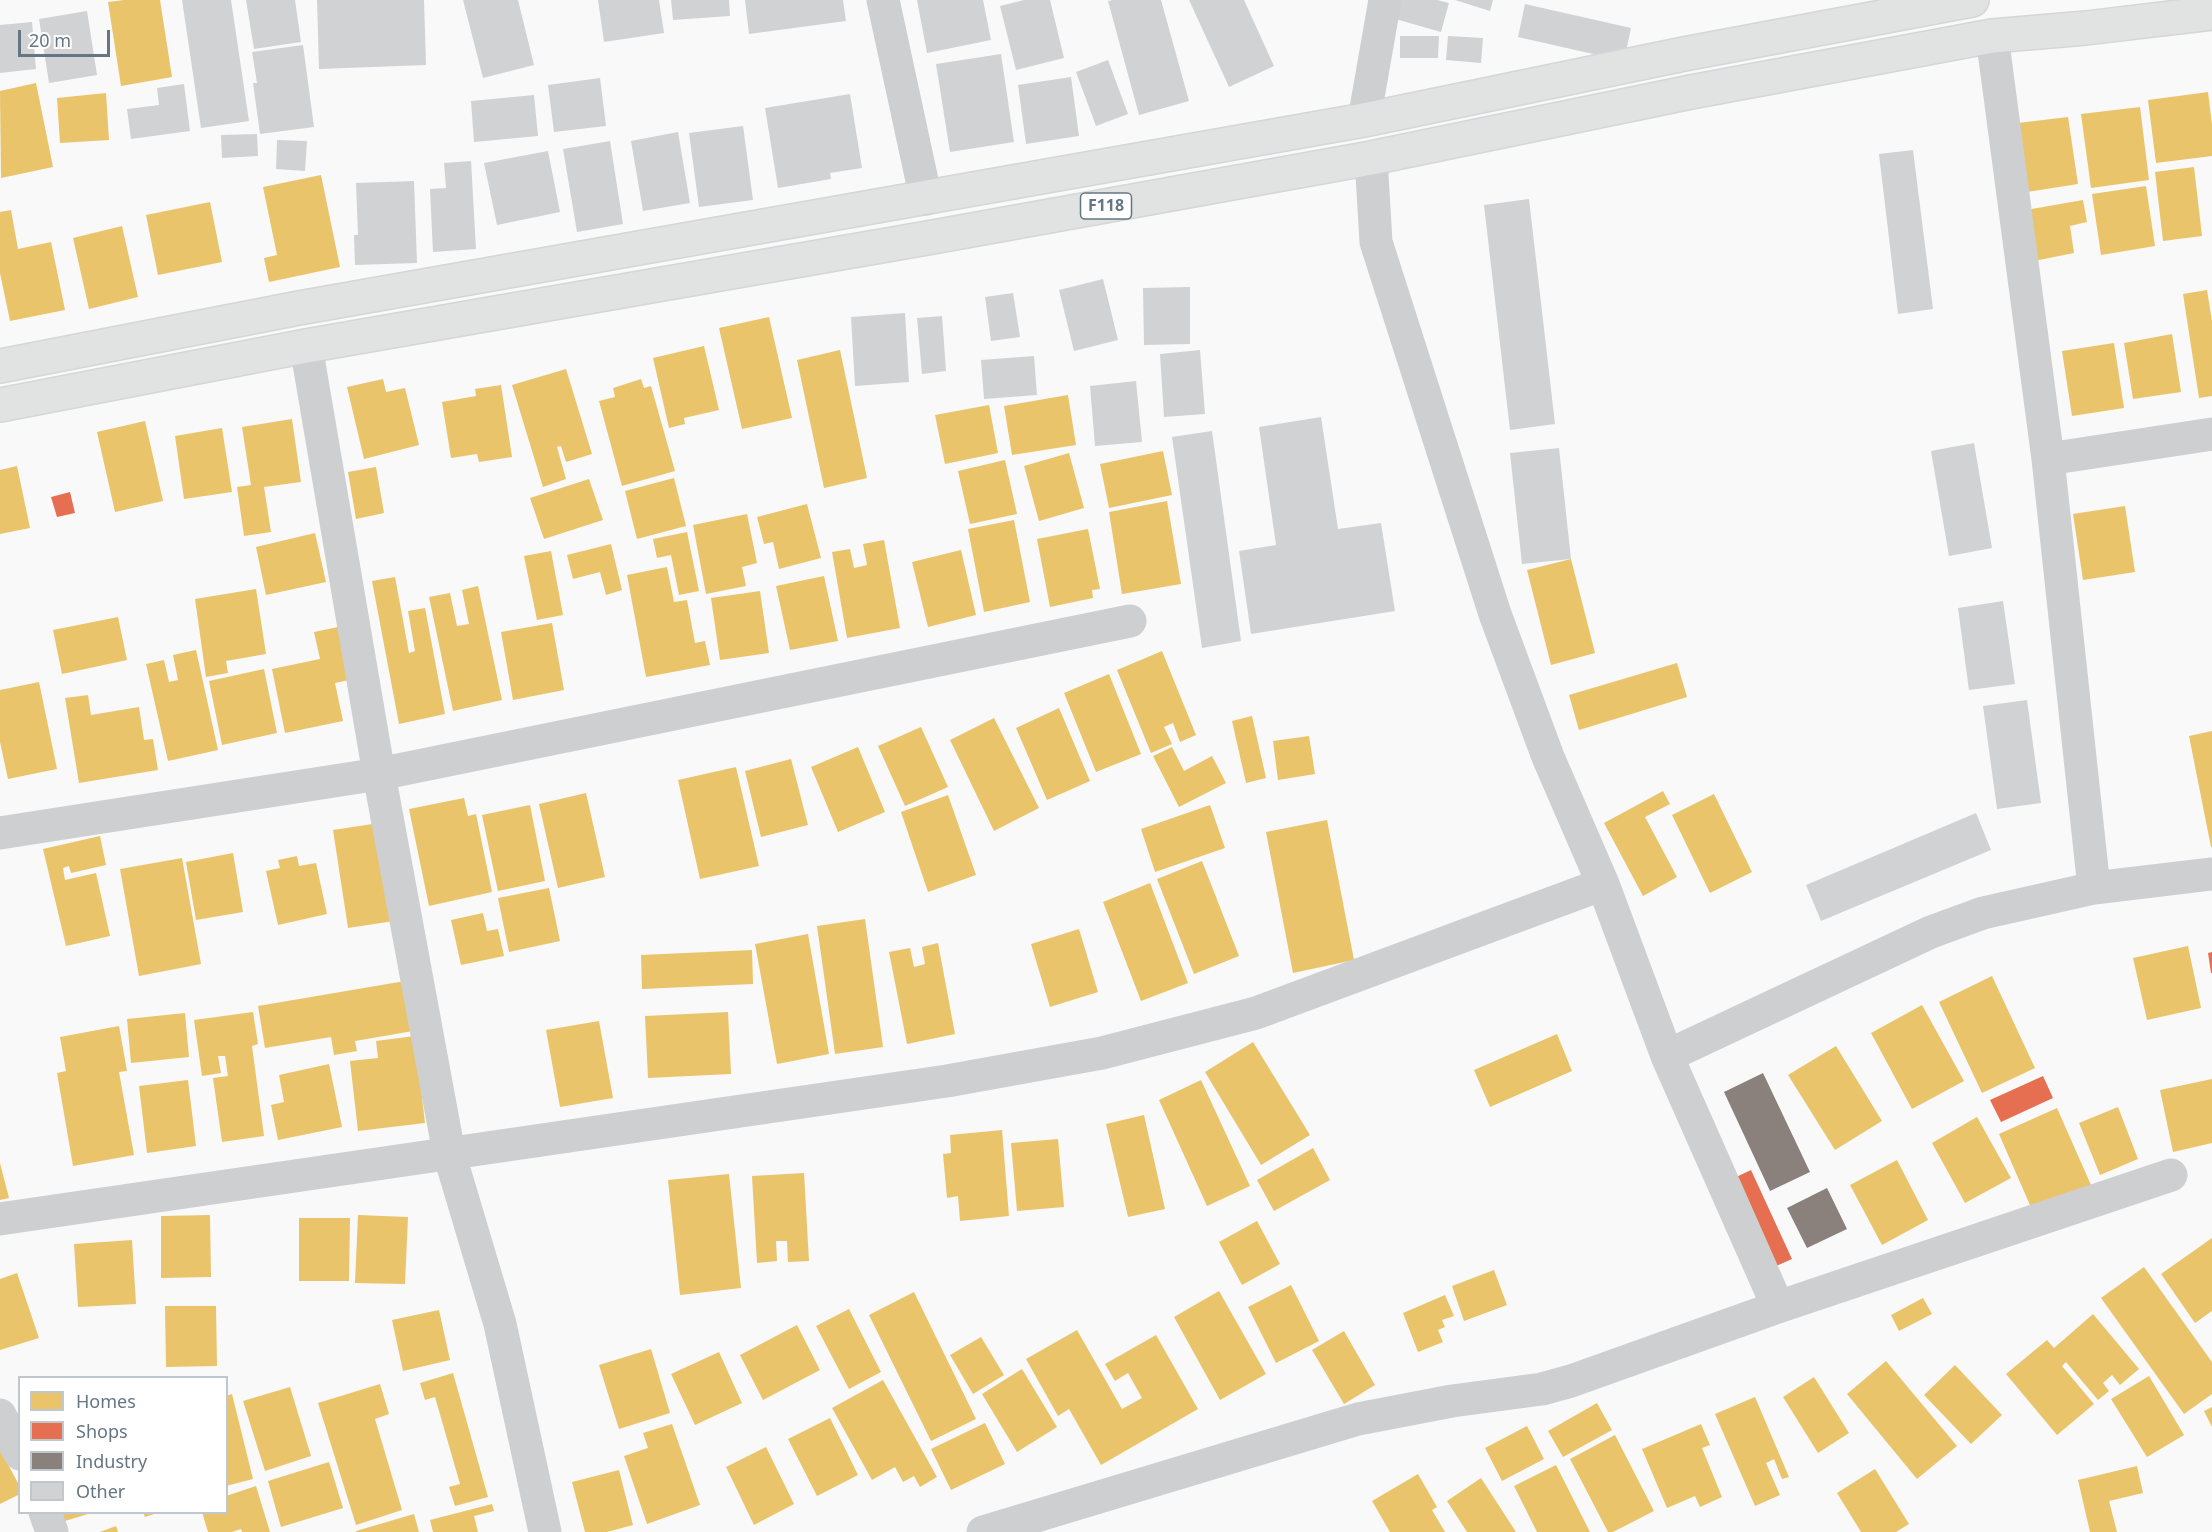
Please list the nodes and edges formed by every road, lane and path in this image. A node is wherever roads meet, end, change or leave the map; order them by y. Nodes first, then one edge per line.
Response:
1 (883, 0) edge
2 (1385, 0) edge
3 (1972, 0) edge
4 (2212, 13) edge
5 (1992, 36) junction
6 (1364, 120) junction
7 (1371, 158) junction
8 (926, 199) junction
9 (306, 346) junction
10 (0, 366) edge
11 (0, 405) edge
12 (2212, 434) edge
13 (2048, 459) junction
14 (1130, 621) dead end
15 (379, 774) junction
16 (0, 833) edge
17 (2212, 873) edge
18 (1602, 884) junction
19 (2094, 888) junction
20 (1668, 1056) junction
21 (449, 1153) junction
22 (2171, 1175) dead end
23 (0, 1219) edge
24 (1778, 1307) junction
25 (0, 1415) edge
26 (18, 1450) edge
27 (46, 1514) edge
28 (52, 1532) edge
29 (545, 1532) edge
30 (983, 1532) edge

1 - 8 street
2 - 6 street
3 - 6 main road, F118
4 - 5 main road, F118
5 - 7 main road, F118
5 - 13 street
6 - 8 main road, F118
7 - 9 main road, F118
7 - 18 street
8 - 10 main road, F118
9 - 11 main road, F118
9 - 15 street
12 - 13 street
13 - 19 street
14 - 15 street
15 - 16 street
15 - 21 street
17 - 19 street
18 - 20 street
18 - 21 street
19 - 20 street
20 - 24 street
21 - 23 street
21 - 29 street
22 - 24 street
24 - 30 street
25 - 26 street
27 - 28 street

